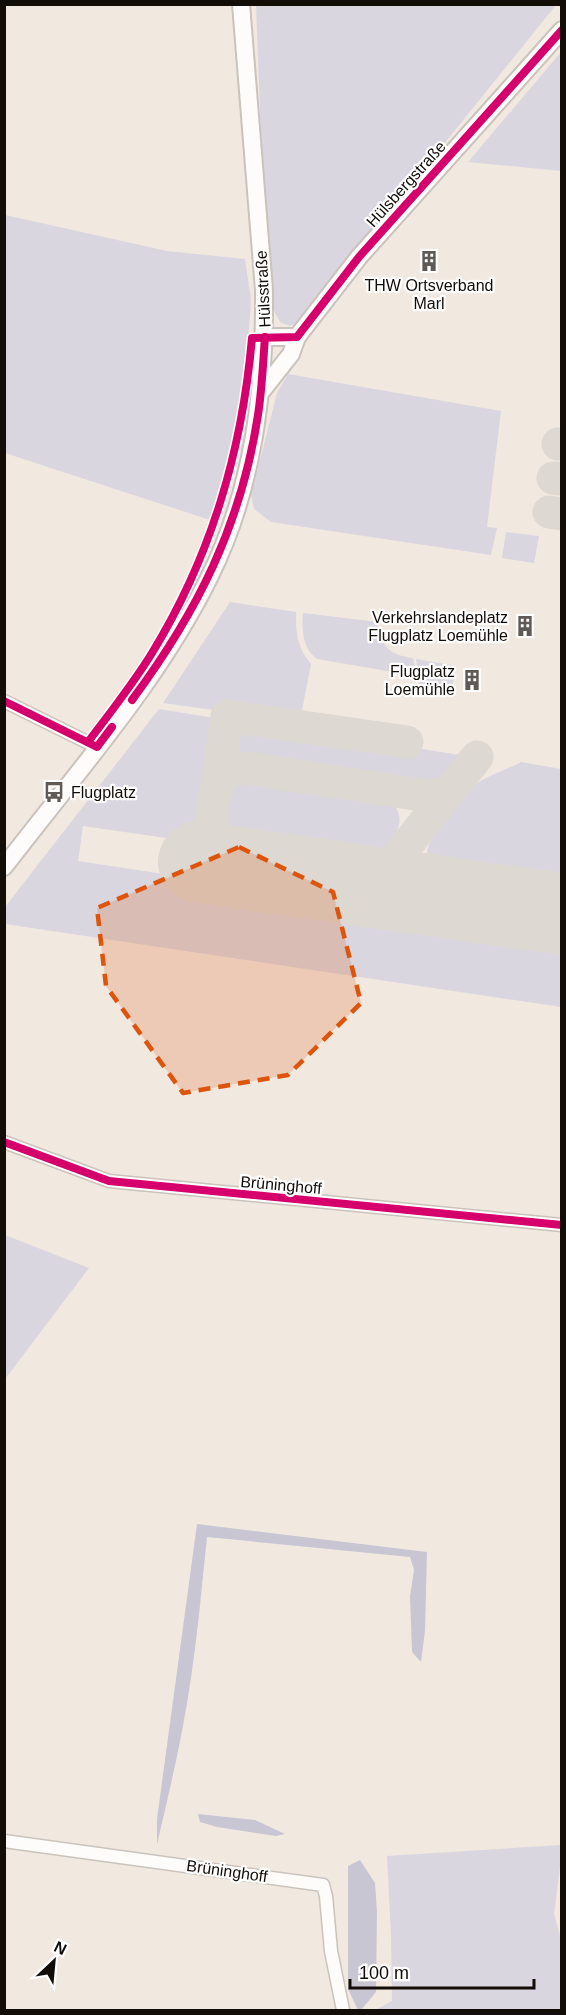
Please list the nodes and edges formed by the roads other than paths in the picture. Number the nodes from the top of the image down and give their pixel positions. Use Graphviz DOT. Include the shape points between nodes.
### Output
graph roads {
  1 [pos="241,4"];
  2 [pos="561,30"];
  3 [pos="265,337"];
  4 [pos="297,337"];
  5 [pos="261,392"];
  6 [pos="4,701"];
  7 [pos="97,747"];
  8 [pos="4,867"];
  9 [pos="4,1142"];
  10 [pos="561,1225"];
  11 [pos="4,1841"];
  12 [pos="343,2010"];
  1 -- 3 [label="street, Hülsstraße"];
  2 -- 4 [label="street, Hülsbergstraße" via="359,257"];
  3 -- 4 [label="street"];
  3 -- 5 [label="street, Hülsstraße"];
  4 -- 5 [label="street, Hülsbergstraße" via="291,354"];
  5 -- 7 [label="street, Hülsstraße" via="247,473 210,576 161,660"];
  6 -- 7 [label="street"];
  7 -- 8 [label="street, Hülsstraße"];
  9 -- 10 [label="street, Brüninghoff" via="124,1184"];
  11 -- 12 [label="street, Brüninghoff" via="323,1885"];
}
